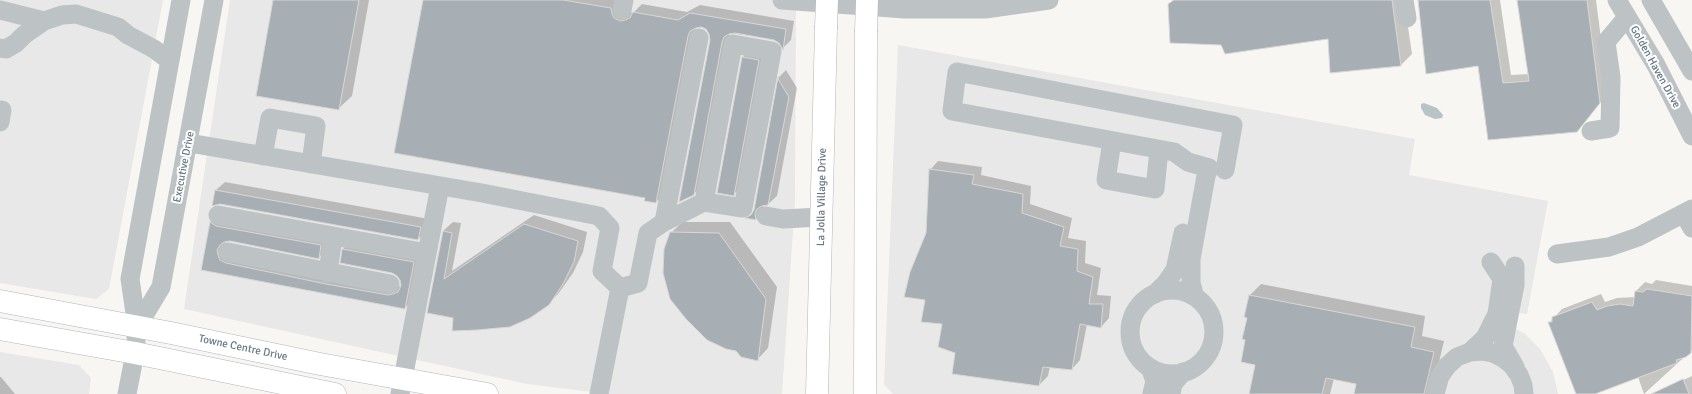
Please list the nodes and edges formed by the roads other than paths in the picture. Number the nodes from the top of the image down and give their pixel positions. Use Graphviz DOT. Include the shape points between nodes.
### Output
graph roads {
  1 [pos="181,0"];
  2 [pos="214,0"];
  3 [pos="782,0"];
  4 [pos="827,0"];
  5 [pos="867,0"];
  6 [pos="1049,0"];
  7 [pos="1617,0"];
  8 [pos="1651,0"];
  9 [pos="0,10"];
  10 [pos="1627,16"];
  11 [pos="44,21"];
  12 [pos="699,38"];
  13 [pos="0,48"];
  14 [pos="170,61"];
  15 [pos="1692,71"];
  16 [pos="0,110"];
  17 [pos="0,122"];
  18 [pos="1591,131"];
  19 [pos="1692,136"];
  20 [pos="1112,141"];
  21 [pos="188,143"];
  22 [pos="1159,150"];
  23 [pos="263,156"];
  24 [pos="1188,162"];
  25 [pos="311,164"];
  26 [pos="1217,169"];
  27 [pos="440,186"];
  28 [pos="704,202"];
  29 [pos="218,216"];
  30 [pos="766,216"];
  31 [pos="821,217"];
  32 [pos="1689,217"];
  33 [pos="664,222"];
  34 [pos="334,236"];
  35 [pos="228,252"];
  36 [pos="427,253"];
  37 [pos="1557,254"];
  38 [pos="1491,262"];
  39 [pos="1515,266"];
  40 [pos="328,273"];
  41 [pos="390,284"];
  42 [pos="620,288"];
  43 [pos="1154,294"];
  44 [pos="1195,297"];
  45 [pos="0,301"];
  46 [pos="137,327"];
  47 [pos="0,329"];
  48 [pos="1470,352"];
  49 [pos="135,353"];
  50 [pos="1151,370"];
  51 [pos="1183,372"];
  52 [pos="1519,375"];
  53 [pos="402,386"];
  54 [pos="275,388"];
  55 [pos="127,394"];
  56 [pos="335,394"];
  57 [pos="487,394"];
  58 [pos="599,394"];
  59 [pos="817,394"];
  60 [pos="865,394"];
  61 [pos="1152,394"];
  62 [pos="1171,394"];
  63 [pos="1436,394"];
  64 [pos="1524,394"];
  1 -- 14 [label="street, Executive Drive"];
  2 -- 21 [label="street, Executive Drive"];
  3 -- 6 [label="street" via="905,9 985,9"];
  4 -- 31 [label="main road, La Jolla Village Drive, bridge"];
  5 -- 60 [label="main road, bridge"];
  7 -- 10 [label="street, Golden Haven Drive"];
  8 -- 15 [label="street"];
  9 -- 11 [label="street"];
  10 -- 18 [label="street" via="1606,42 1611,77 1610,128"];
  10 -- 19 [label="street, Golden Haven Drive"];
  11 -- 13 [label="street" via="16,43 6,49"];
  11 -- 14 [label="street" via="62,15 76,14 88,17 118,27"];
  12 -- 33 [label="street"];
  14 -- 46 [label="street, Executive Drive" via="130,279"];
  16 -- 17 [label="street"];
  20 -- 22 [label="street"];
  20 -- 22 [label="street" via="1106,180 1155,189"];
  20 -- 26 [label="street" via="952,111 957,72 1233,125"];
  21 -- 23 [label="street"];
  21 -- 46 [label="street, Executive Drive" via="161,287"];
  22 -- 24 [label="street" via="1174,152"];
  23 -- 25 [label="street"];
  23 -- 25 [label="street" via="270,118 316,126"];
  24 -- 26 [label="street"];
  24 -- 43 [label="street" via="1193,179 1175,270"];
  25 -- 27 [label="street"];
  26 -- 44 [label="street" via="1206,176 1191,259 1191,283"];
  27 -- 36 [label="street"];
  27 -- 42 [label="street" via="599,216 610,228 602,271"];
  28 -- 28 [label="street" via="743,208 772,52 733,44"];
  28 -- 33 [label="street"];
  29 -- 34 [label="street"];
  30 -- 31 [label="street" via="783,219"];
  31 -- 59 [label="main road, La Jolla Village Drive"];
  32 -- 37 [label="street" via="1609,247"];
  33 -- 42 [label="street" via="648,233 638,283"];
  34 -- 36 [label="street"];
  34 -- 40 [label="street"];
  35 -- 40 [label="street"];
  36 -- 53 [label="street"];
  38 -- 48 [label="street" via="1502,279 1497,314 1484,338"];
  39 -- 52 [label="street" via="1515,285 1503,346"];
  40 -- 41 [label="street"];
  42 -- 58 [label="street"];
  43 -- 44 [label="street" via="1169,290"];
  43 -- 50 [label="street" via="1138,306 1130,328 1134,353"];
  44 -- 51 [label="street" via="1205,307 1212,322 1214,337 1201,363 1190,371"];
  45 -- 46 [label="main road, Towne Centre Drive"];
  46 -- 49 [label="street, Executive Drive"];
  46 -- 53 [label="main road, Towne Centre Drive" via="320,364"];
  47 -- 49 [label="main road"];
  48 -- 52 [label="street" via="1493,353 1512,365"];
  48 -- 63 [label="street" via="1457,357 1447,366 1440,376"];
  49 -- 54 [label="main road"];
  49 -- 55 [label="street, Executive Drive"];
  50 -- 51 [label="street" via="1165,374"];
  50 -- 61 [label="street" via="1155,381"];
  51 -- 62 [label="street" via="1173,384"];
  52 -- 64 [label="street"];
  53 -- 57 [label="main road, Towne Centre Drive"];
  54 -- 56 [label="main road"];
}
